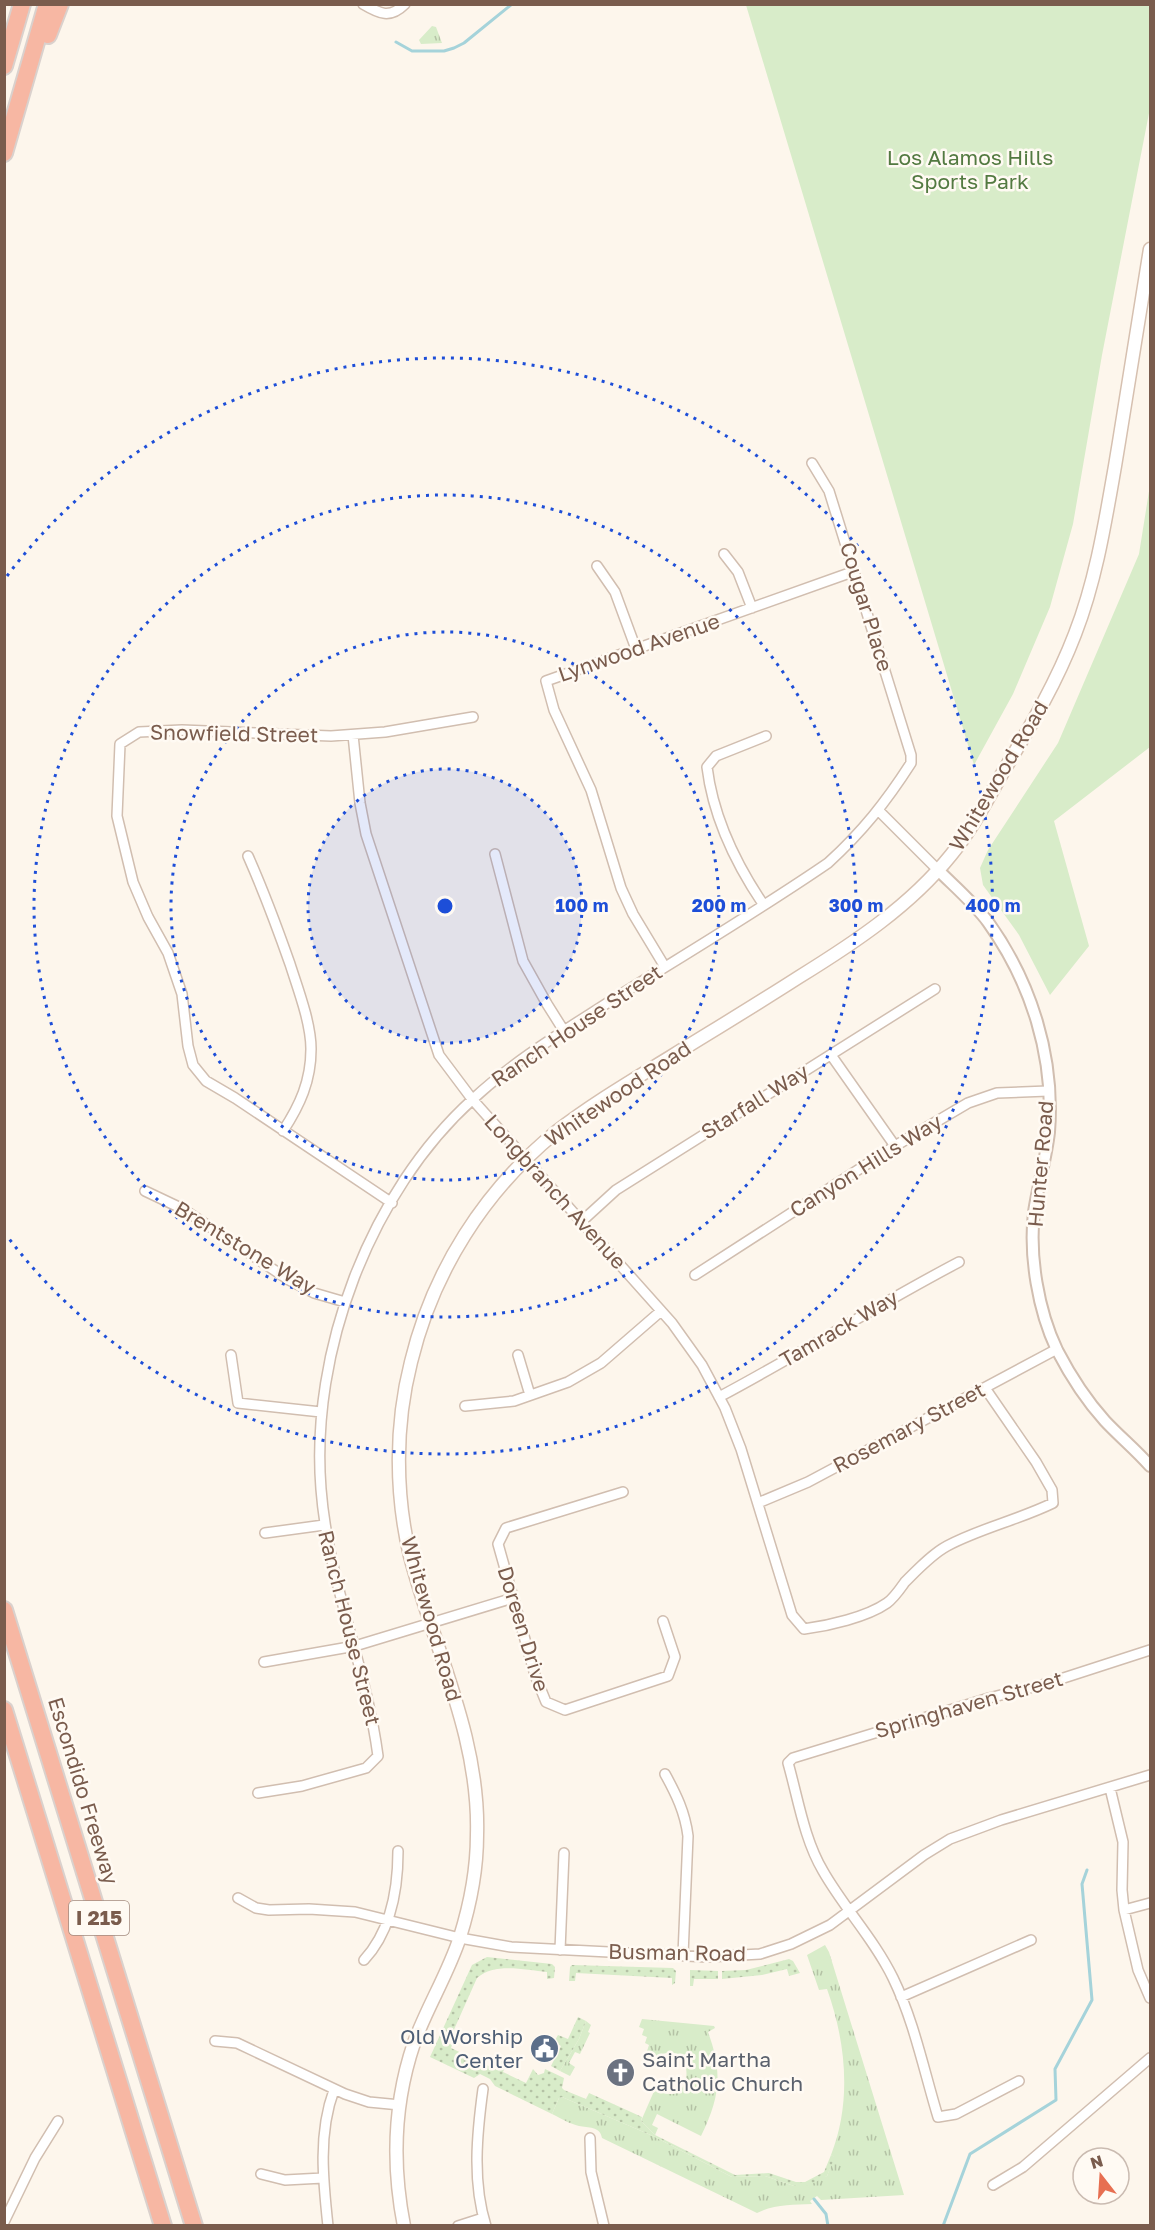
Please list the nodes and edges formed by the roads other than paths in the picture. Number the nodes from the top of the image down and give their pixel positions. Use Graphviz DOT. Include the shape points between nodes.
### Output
graph roads {
  1 [pos="22,4"];
  2 [pos="47,4"];
  3 [pos="60,4"];
  4 [pos="363,4"];
  5 [pos="405,4"];
  6 [pos="35,45"];
  7 [pos="4,66"];
  8 [pos="4,153"];
  9 [pos="1150,249"];
  10 [pos="812,463"];
  11 [pos="724,554"];
  12 [pos="597,566"];
  13 [pos="855,571"];
  14 [pos="752,608"];
  15 [pos="636,649"];
  16 [pos="473,717"];
  17 [pos="354,735"];
  18 [pos="766,736"];
  19 [pos="911,755"];
  20 [pos="879,811"];
  21 [pos="495,854"];
  22 [pos="248,856"];
  23 [pos="938,870"];
  24 [pos="763,904"];
  25 [pos="665,967"];
  26 [pos="935,989"];
  27 [pos="564,1031"];
  28 [pos="831,1054"];
  29 [pos="1048,1091"];
  30 [pos="472,1100"];
  31 [pos="283,1131"];
  32 [pos="895,1146"];
  33 [pos="525,1160"];
  34 [pos="145,1191"];
  35 [pos="392,1203"];
  36 [pos="581,1222"];
  37 [pos="959,1262"];
  38 [pos="695,1275"];
  39 [pos="345,1302"];
  40 [pos="661,1311"];
  41 [pos="1057,1349"];
  42 [pos="231,1355"];
  43 [pos="518,1355"];
  44 [pos="985,1388"];
  45 [pos="530,1395"];
  46 [pos="719,1397"];
  47 [pos="465,1407"];
  48 [pos="321,1412"];
  49 [pos="1150,1466"];
  50 [pos="623,1492"];
  51 [pos="758,1503"];
  52 [pos="324,1525"];
  53 [pos="265,1533"];
  54 [pos="513,1598"];
  55 [pos="4,1610"];
  56 [pos="663,1621"];
  57 [pos="431,1623"];
  58 [pos="355,1646"];
  59 [pos="1150,1650"];
  60 [pos="264,1662"];
  61 [pos="4,1710"];
  62 [pos="665,1774"];
  63 [pos="1150,1775"];
  64 [pos="1110,1788"];
  65 [pos="258,1793"];
  66 [pos="398,1851"];
  67 [pos="564,1853"];
  68 [pos="238,1898"];
  69 [pos="1150,1903"];
  70 [pos="1124,1910"];
  71 [pos="850,1912"];
  72 [pos="388,1920"];
  73 [pos="460,1938"];
  74 [pos="1031,1940"];
  75 [pos="560,1950"];
  76 [pos="682,1955"];
  77 [pos="363,1960"];
  78 [pos="901,1996"];
  79 [pos="1150,1998"];
  80 [pos="215,2041"];
  81 [pos="1150,2058"];
  82 [pos="1019,2081"];
  83 [pos="483,2089"];
  84 [pos="334,2090"];
  85 [pos="400,2105"];
  86 [pos="58,2121"];
  87 [pos="590,2138"];
  88 [pos="261,2174"];
  89 [pos="323,2178"];
  90 [pos="993,2185"];
  91 [pos="4,2222"];
  92 [pos="484,2222"];
  93 [pos="163,2226"];
  94 [pos="194,2226"];
  95 [pos="328,2226"];
  96 [pos="404,2226"];
  97 [pos="458,2226"];
  98 [pos="604,2226"];
  1 -- 7 [label="highway"];
  2 -- 6 [label="highway"];
  3 -- 6 [label="highway" via="48,35"];
  4 -- 5 [label="street" via="385,15 397,12"];
  6 -- 8 [label="highway"];
  9 -- 23 [label="main road, Whitewood Road" via="1106,524 1077,630 1034,722 964,837"];
  10 -- 13 [label="street, Cougar Place" via="830,491"];
  11 -- 14 [label="street" via="738,572"];
  12 -- 15 [label="street" via="615,592"];
  13 -- 14 [label="street, Lynwood Avenue"];
  13 -- 19 [label="street, Cougar Place"];
  14 -- 15 [label="street, Lynwood Avenue"];
  15 -- 25 [label="street, Lynwood Avenue" via="546,681 554,710 591,790 621,888"];
  16 -- 17 [label="street, Snowfield Street"];
  17 -- 30 [label="street, Longbranch Avenue" via="366,834 400,940 439,1054"];
  17 -- 31 [label="street, Snowfield Street" via="182,730 140,732 120,744 117,816 133,882 168,953 182,994 193,1065 206,1081"];
  18 -- 24 [label="street" via="716,756 707,767 709,785 729,843"];
  19 -- 20 [label="street, Ranch House Street" via="911,763"];
  20 -- 23 [label="street, Hunter Road"];
  20 -- 24 [label="street, Ranch House Street" via="828,863"];
  21 -- 27 [label="street" via="523,961"];
  22 -- 31 [label="street" via="303,1001 311,1048 299,1108"];
  23 -- 29 [label="street, Hunter Road" via="987,921 1017,969 1043,1043"];
  23 -- 33 [label="main road, Whitewood Road" via="854,943 602,1100"];
  24 -- 25 [label="street, Ranch House Street"];
  25 -- 27 [label="street, Ranch House Street"];
  26 -- 28 [label="street, Starfall Way"];
  27 -- 30 [label="street, Ranch House Street" via="521,1059"];
  28 -- 32 [label="street"];
  28 -- 36 [label="street, Starfall Way" via="616,1190"];
  29 -- 32 [label="street, Canyon Hills Way" via="997,1093 968,1103"];
  29 -- 41 [label="street, Hunter Road" via="1049,1131 1034,1214 1034,1254 1038,1287"];
  30 -- 33 [label="street, Longbranch Avenue"];
  30 -- 35 [label="street, Ranch House Street" via="431,1145"];
  31 -- 35 [label="street"];
  32 -- 38 [label="street, Canyon Hills Way"];
  33 -- 36 [label="street, Longbranch Avenue"];
  33 -- 57 [label="main road, Whitewood Road" via="492,1197 453,1252 422,1324 405,1387 399,1439 401,1498 411,1560"];
  34 -- 39 [label="street, Brentstone Way" via="183,1209 289,1280"];
  35 -- 39 [label="street, Ranch House Street"];
  36 -- 40 [label="street, Longbranch Avenue"];
  37 -- 46 [label="street, Tamrack Way"];
  39 -- 48 [label="street, Ranch House Street"];
  40 -- 45 [label="street" via="600,1363 567,1382"];
  40 -- 46 [label="street, Longbranch Avenue" via="702,1365"];
  41 -- 44 [label="street, Rosemary Street"];
  41 -- 49 [label="street, Hunter Road" via="1083,1394"];
  42 -- 48 [label="street" via="238,1403"];
  43 -- 45 [label="street"];
  44 -- 51 [label="street, Rosemary Street" via="808,1482"];
  44 -- 51 [label="street, Longbranch Avenue" via="1047,1480 1053,1503 945,1547 887,1602 823,1627 804,1629 792,1615"];
  45 -- 47 [label="street"];
  46 -- 51 [label="street, Longbranch Avenue"];
  48 -- 52 [label="street, Ranch House Street"];
  50 -- 54 [label="street, Doreen Drive" via="506,1528 498,1544"];
  52 -- 53 [label="street"];
  52 -- 58 [label="street, Ranch House Street"];
  54 -- 56 [label="street, Doreen Drive" via="546,1702 565,1710 668,1676 675,1657"];
  54 -- 57 [label="street"];
  55 -- 94 [label="highway, Escondido Freeway / I 215"];
  57 -- 58 [label="street"];
  57 -- 73 [label="main road, Whitewood Road" via="466,1736 476,1785 477,1855"];
  58 -- 60 [label="street"];
  58 -- 65 [label="street, Ranch House Street" via="378,1756 366,1768 302,1786"];
  59 -- 71 [label="street, Springhaven Street" via="793,1758 788,1763 811,1845"];
  61 -- 93 [label="highway, I 215"];
  62 -- 76 [label="street" via="679,1799 688,1836"];
  63 -- 64 [label="street, Busman Road"];
  64 -- 70 [label="street" via="1123,1842"];
  64 -- 71 [label="street, Busman Road" via="950,1839"];
  66 -- 72 [label="street" via="398,1875"];
  67 -- 75 [label="street"];
  68 -- 72 [label="street, Busman Road" via="268,1910 336,1910"];
  69 -- 70 [label="street"];
  70 -- 79 [label="street" via="1138,1970"];
  71 -- 76 [label="street, Busman Road" via="810,1936 760,1954"];
  71 -- 78 [label="street" via="884,1961"];
  72 -- 73 [label="street, Busman Road"];
  72 -- 77 [label="street" via="374,1949"];
  73 -- 75 [label="street, Busman Road"];
  73 -- 85 [label="main road, Whitewood Road" via="415,2041"];
  74 -- 78 [label="street"];
  75 -- 76 [label="street, Busman Road"];
  78 -- 82 [label="street" via="938,2117 956,2114"];
  80 -- 84 [label="street" via="237,2043"];
  81 -- 90 [label="street" via="1023,2167"];
  83 -- 92 [label="street" via="477,2167"];
  84 -- 85 [label="street" via="369,2102"];
  84 -- 89 [label="street" via="323,2138"];
  85 -- 96 [label="main road, Whitewood Road" via="396,2165"];
  86 -- 91 [label="street"];
  87 -- 98 [label="street" via="591,2172"];
  88 -- 89 [label="street" via="285,2180"];
  89 -- 95 [label="street"];
  92 -- 97 [label="street"];
}
